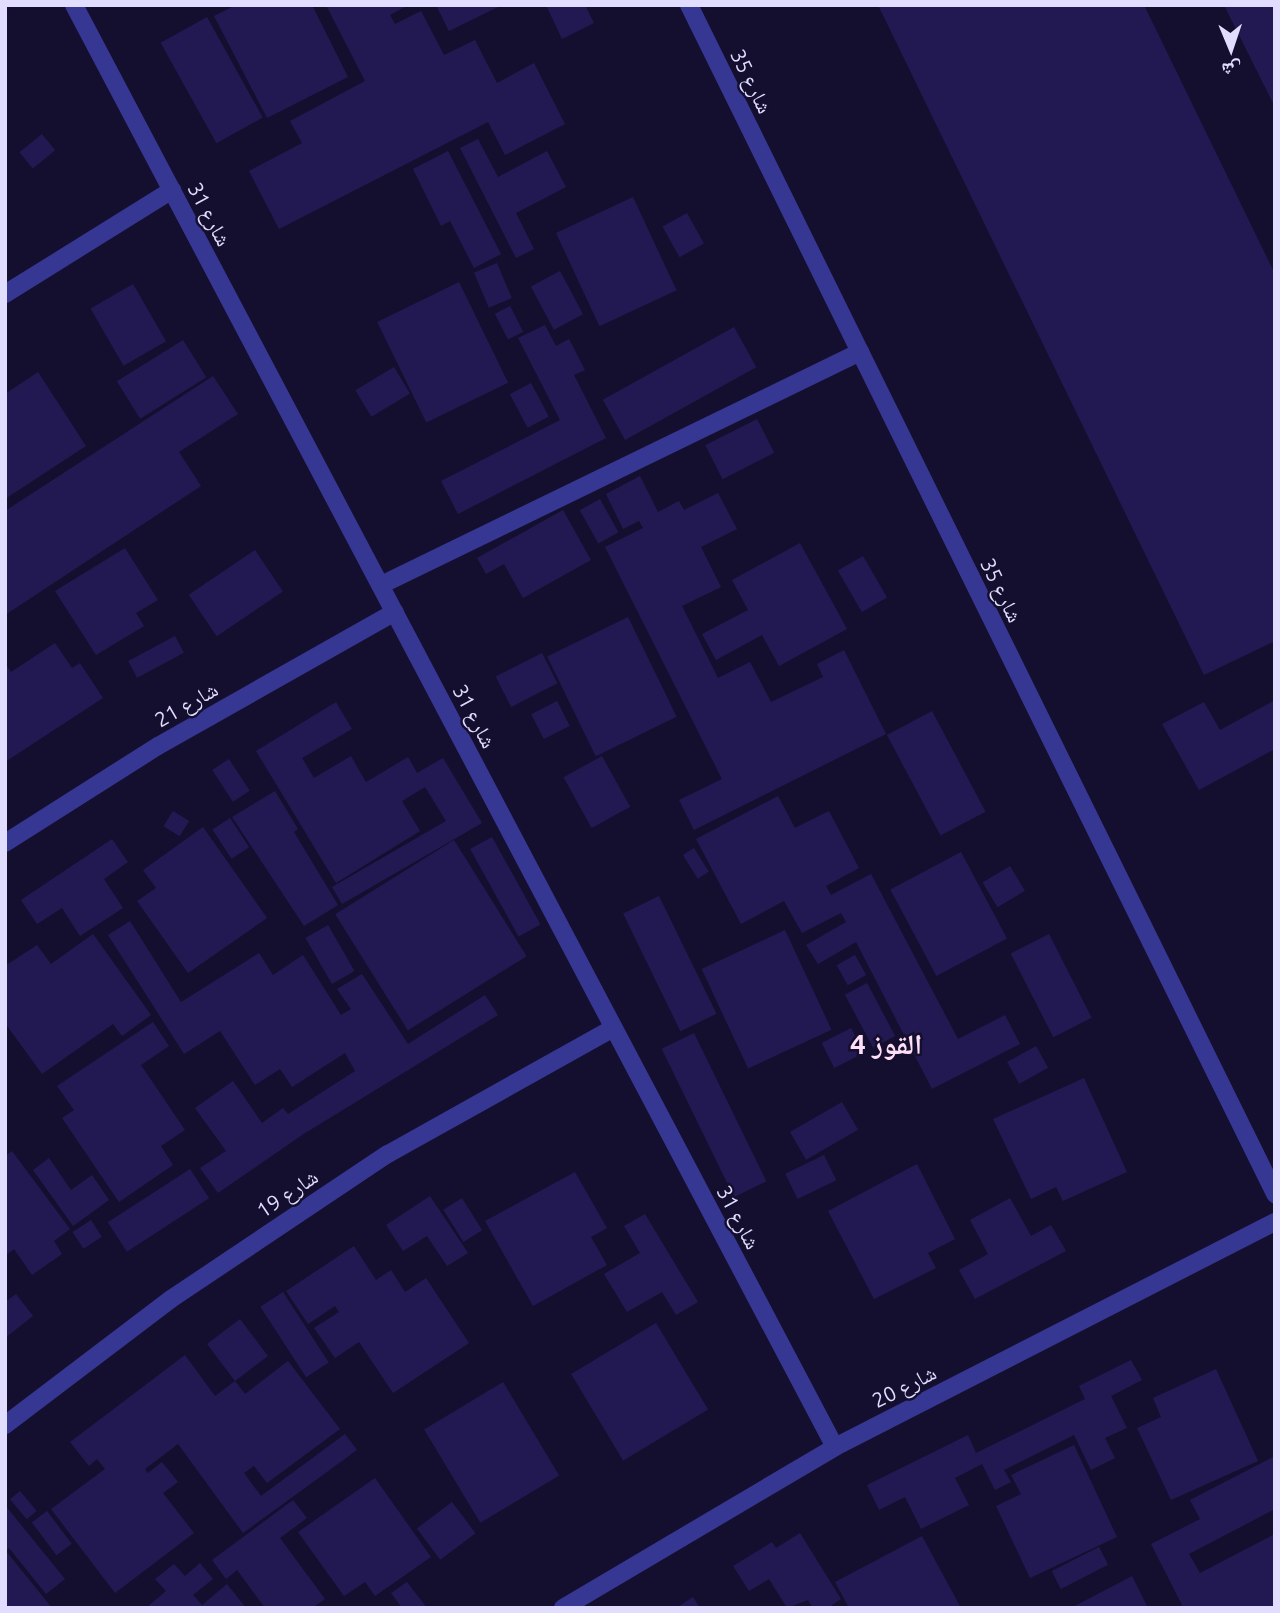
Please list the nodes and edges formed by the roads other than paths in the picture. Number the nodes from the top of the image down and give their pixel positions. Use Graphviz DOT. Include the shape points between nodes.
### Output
graph roads {
  1 [pos="75,5"];
  2 [pos="689,5"];
  3 [pos="172,190"];
  4 [pos="5,294"];
  5 [pos="860,352"];
  6 [pos="381,585"];
  7 [pos="395,612"];
  8 [pos="5,843"];
  9 [pos="613,1028"];
  10 [pos="1275,1194"];
  11 [pos="1275,1222"];
  12 [pos="5,1425"];
  13 [pos="835,1447"];
  14 [pos="563,1608"];
  1 -- 3 [label="street, شارع 31"];
  2 -- 5 [label="street, شارع 35"];
  3 -- 4 [label="street"];
  3 -- 6 [label="street, شارع 31"];
  5 -- 6 [label="street"];
  5 -- 10 [label="street, شارع 35"];
  6 -- 7 [label="street, شارع 31"];
  7 -- 8 [label="street, شارع 21" via="158,746"];
  7 -- 9 [label="street, شارع 31"];
  9 -- 12 [label="street, شارع 19" via="388,1154 171,1299"];
  9 -- 13 [label="street, شارع 31"];
  11 -- 13 [label="street, شارع 20"];
  13 -- 14 [label="street, شارع 20"];
}
